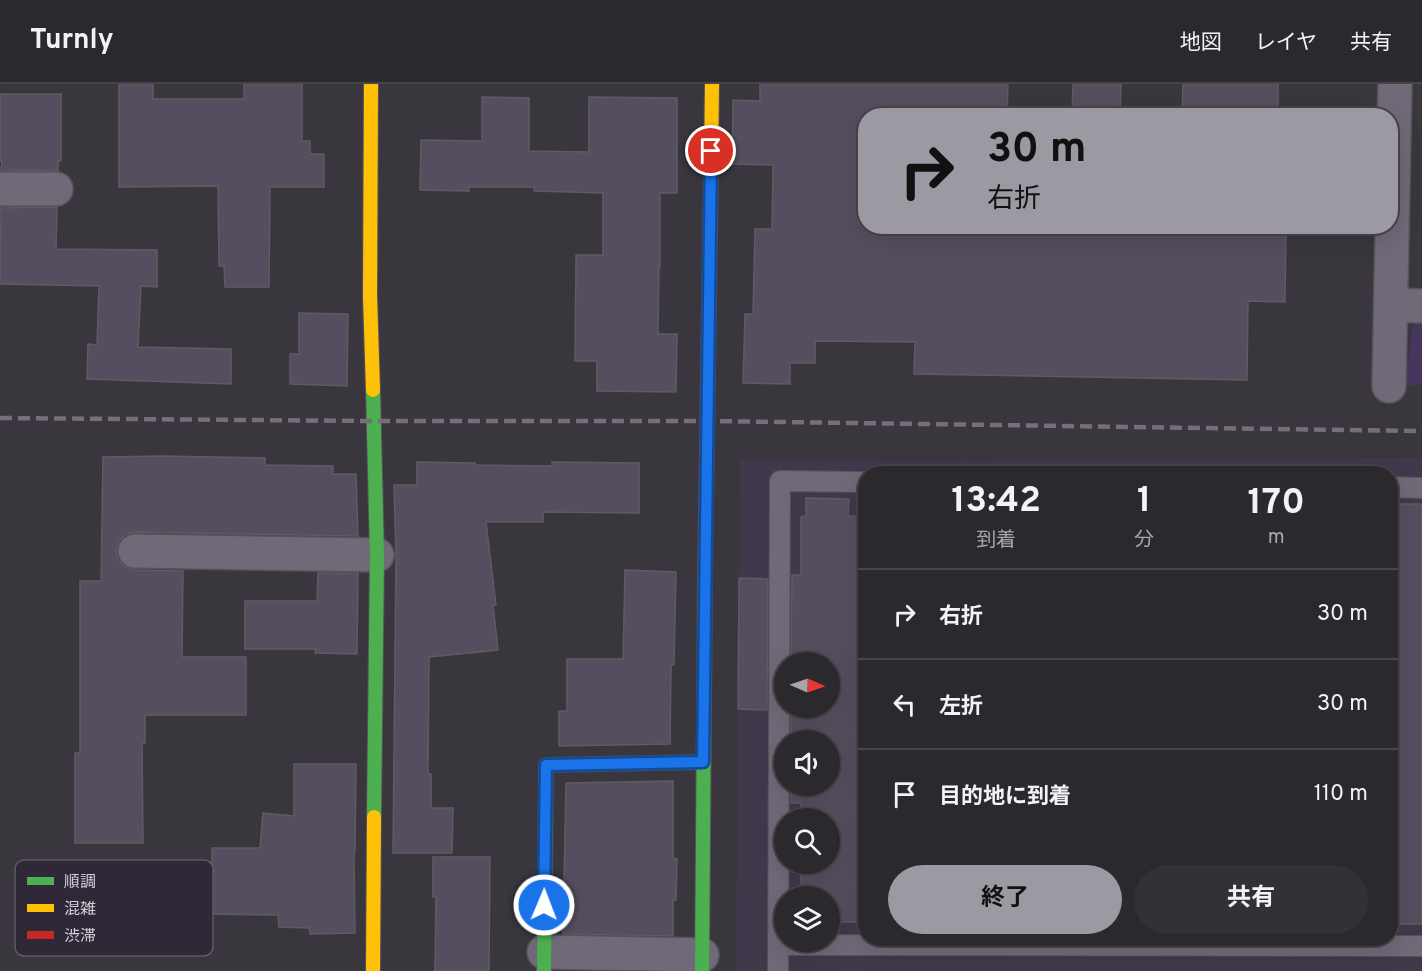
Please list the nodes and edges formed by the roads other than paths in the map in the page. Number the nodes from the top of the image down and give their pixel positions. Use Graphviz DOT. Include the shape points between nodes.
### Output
graph roads {
  1 [pos="371,84"];
  2 [pos="712,84"];
  3 [pos="1395,84"];
  4 [pos="1396,108"];
  5 [pos="1398,144"];
  6 [pos="0,189"];
  7 [pos="56,189"];
  8 [pos="1406,305"];
  9 [pos="1389,386"];
  10 [pos="858,482"];
  11 [pos="1398,487"];
  12 [pos="1422,488"];
  13 [pos="135,551"];
  14 [pos="377,555"];
  15 [pos="703,762"];
  16 [pos="778,886"];
  17 [pos="840,945"];
  18 [pos="858,945"];
  19 [pos="1398,946"];
  20 [pos="1422,946"];
  21 [pos="778,952"];
  22 [pos="544,961"];
  23 [pos="702,963"];
  24 [pos="373,971"];
  25 [pos="778,971"];
  1 -- 14 [label="street" via="370,296"];
  2 -- 15 [label="street"];
  3 -- 4 [label="street"];
  5 -- 8 [label="street"];
  6 -- 7 [label="street"];
  8 -- 9 [label="street"];
  10 -- 16 [label="lane" via="780,481"];
  11 -- 12 [label="lane"];
  13 -- 14 [label="street"];
  14 -- 24 [label="street"];
  15 -- 22 [label="street" via="546,765"];
  15 -- 23 [label="street"];
  17 -- 18 [label="lane"];
  19 -- 20 [label="lane"];
  21 -- 25 [label="lane"];
  22 -- 23 [label="street"];
}
